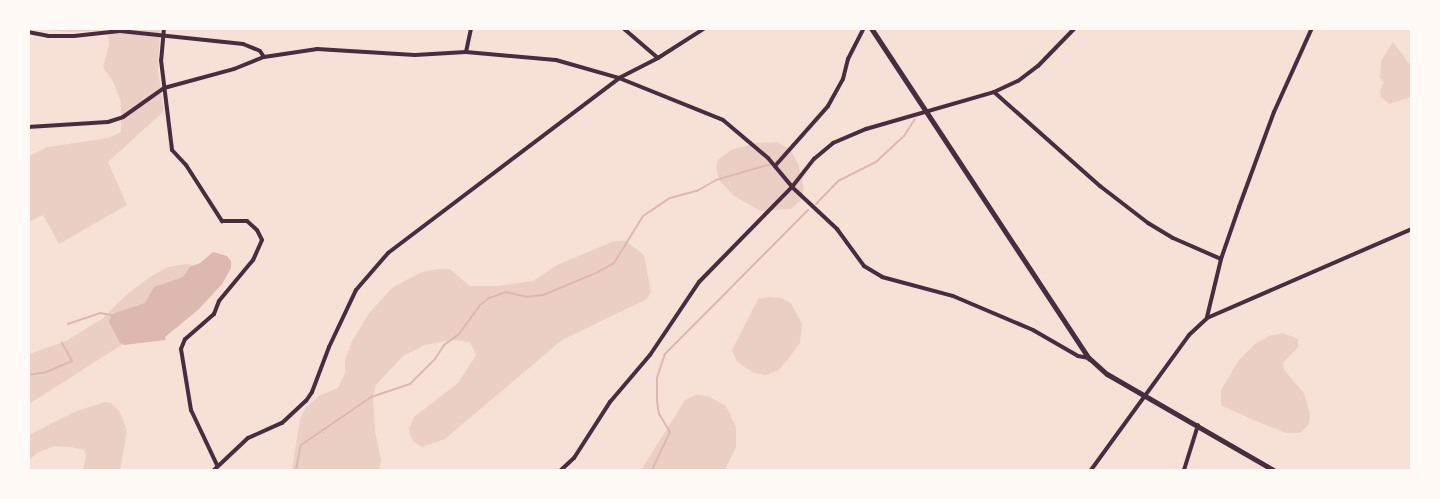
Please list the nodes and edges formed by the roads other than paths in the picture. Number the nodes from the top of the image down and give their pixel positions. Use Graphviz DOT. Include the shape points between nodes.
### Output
graph roads {
  1 [pos="164,28"];
  2 [pos="471,28"];
  3 [pos="623,28"];
  4 [pos="705,28"];
  5 [pos="864,28"];
  6 [pos="871,28"];
  7 [pos="1075,28"];
  8 [pos="1312,28"];
  9 [pos="28,32"];
  10 [pos="163,36"];
  11 [pos="466,52"];
  12 [pos="264,57"];
  13 [pos="658,58"];
  14 [pos="618,78"];
  15 [pos="164,88"];
  16 [pos="994,92"];
  17 [pos="925,112"];
  18 [pos="28,127"];
  19 [pos="775,166"];
  20 [pos="792,187"];
  21 [pos="1412,229"];
  22 [pos="1221,259"];
  23 [pos="1207,318"];
  24 [pos="1089,358"];
  25 [pos="1145,396"];
  26 [pos="1198,425"];
  27 [pos="217,465"];
  28 [pos="214,471"];
  29 [pos="561,471"];
  30 [pos="1091,471"];
  31 [pos="1184,471"];
  32 [pos="1273,471"];
  1 -- 10 [label="street"];
  2 -- 11 [label="street"];
  3 -- 13 [label="street"];
  4 -- 13 [label="street"];
  5 -- 19 [label="street" via="828,106"];
  6 -- 17 [label="street"];
  7 -- 16 [label="street" via="1038,66"];
  8 -- 22 [label="street" via="1274,112"];
  9 -- 10 [label="street" via="65,36 120,31"];
  10 -- 12 [label="street" via="243,44"];
  10 -- 15 [label="street"];
  11 -- 12 [label="street" via="415,55 317,49"];
  11 -- 14 [label="street" via="556,60"];
  12 -- 15 [label="street"];
  13 -- 14 [label="street"];
  14 -- 19 [label="street" via="723,120"];
  14 -- 27 [label="street" via="377,262 356,290 306,401 282,423 248,438"];
  15 -- 18 [label="street" via="123,117 108,122"];
  15 -- 27 [label="street" via="170,141 177,157 222,221 247,221 262,240 253,260 219,301 214,314 185,339 181,349 196,424"];
  16 -- 17 [label="street"];
  16 -- 22 [label="street" via="1148,223"];
  17 -- 20 [label="street" via="833,142"];
  17 -- 24 [label="street"];
  19 -- 20 [label="street"];
  20 -- 24 [label="street" via="837,229 864,266 882,277 952,296 1033,330 1078,357"];
  20 -- 29 [label="street" via="699,282 650,355 610,402 574,458"];
  21 -- 23 [label="street"];
  22 -- 23 [label="street"];
  23 -- 25 [label="street" via="1189,335"];
  24 -- 25 [label="street" via="1107,374"];
  25 -- 26 [label="street"];
  25 -- 30 [label="street"];
  26 -- 31 [label="street"];
  26 -- 32 [label="street"];
  27 -- 28 [label="street"];
}
